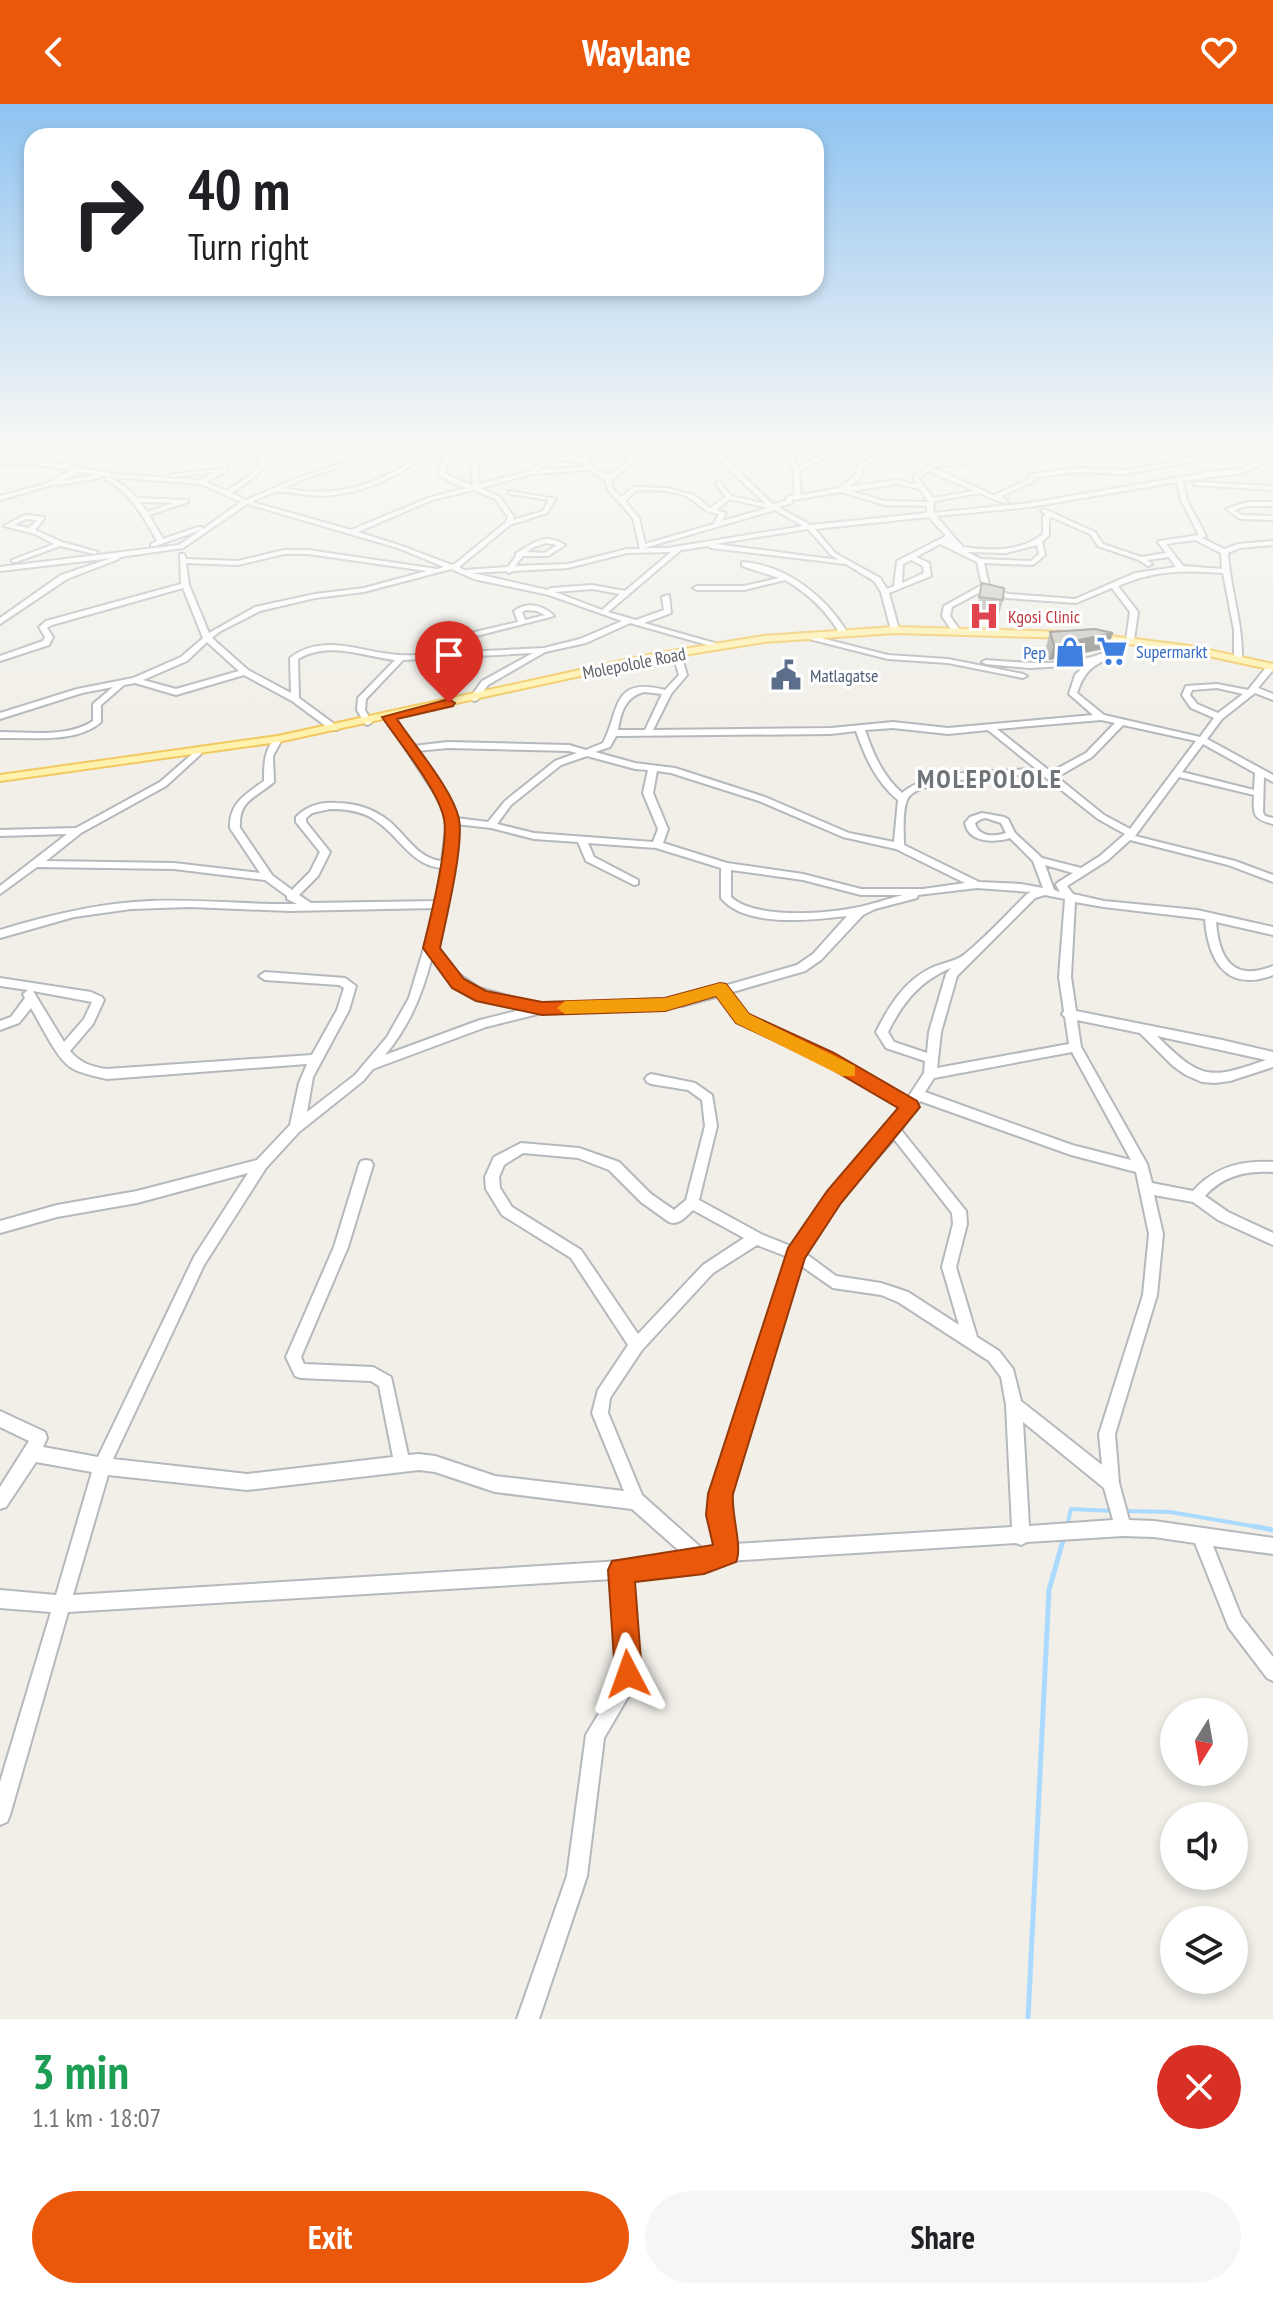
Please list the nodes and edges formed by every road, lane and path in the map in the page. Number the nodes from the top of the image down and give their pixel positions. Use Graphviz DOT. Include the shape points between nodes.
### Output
graph roads {
  1 [pos="48,538"];
  2 [pos="159,538"];
  3 [pos="171,538"];
  4 [pos="192,538"];
  5 [pos="370,538"];
  6 [pos="492,538"];
  7 [pos="640,538"];
  8 [pos="671,538"];
  9 [pos="741,538"];
  10 [pos="820,538"];
  11 [pos="946,538"];
  12 [pos="951,538"];
  13 [pos="1043,538"];
  14 [pos="1096,538"];
  15 [pos="1190,538"];
  16 [pos="1196,538"];
  17 [pos="161,542"];
  18 [pos="941,542"];
  19 [pos="1039,542"];
  20 [pos="1273,543"];
  21 [pos="60,544"];
  22 [pos="700,545"];
  23 [pos="1239,546"];
  24 [pos="181,547"];
  25 [pos="642,547"];
  26 [pos="678,549"];
  27 [pos="961,549"];
  28 [pos="627,551"];
  29 [pos="1273,551"];
  30 [pos="135,552"];
  31 [pos="1224,552"];
  32 [pos="106,554"];
  33 [pos="518,554"];
  34 [pos="1171,554"];
  35 [pos="912,558"];
  36 [pos="1141,559"];
  37 [pos="183,561"];
  38 [pos="980,561"];
  39 [pos="745,564"];
  40 [pos="853,565"];
  41 [pos="0,568"];
  42 [pos="450,568"];
  43 [pos="1181,568"];
  44 [pos="437,570"];
  45 [pos="467,571"];
  46 [pos="509,571"];
  47 [pos="1161,571"];
  48 [pos="1224,571"];
  49 [pos="786,578"];
  50 [pos="185,585"];
  51 [pos="986,586"];
  52 [pos="1114,586"];
  53 [pos="898,587"];
  54 [pos="697,588"];
  55 [pos="544,591"];
  56 [pos="885,592"];
  57 [pos="625,593"];
  58 [pos="971,596"];
  59 [pos="1006,596"];
  60 [pos="666,597"];
  61 [pos="603,613"];
  62 [pos="0,622"];
  63 [pos="522,622"];
  64 [pos="632,622"];
  65 [pos="955,629"];
  66 [pos="895,630"];
  67 [pos="843,632"];
  68 [pos="804,635"];
  69 [pos="207,638"];
  70 [pos="1112,639"];
  71 [pos="1130,640"];
  72 [pos="715,646"];
  73 [pos="544,650"];
  74 [pos="459,653"];
  75 [pos="677,655"];
  76 [pos="401,658"];
  77 [pos="0,659"];
  78 [pos="1238,659"];
  79 [pos="1094,661"];
  80 [pos="967,665"];
  81 [pos="1272,667"];
  82 [pos="245,672"];
  83 [pos="1023,676"];
  84 [pos="135,680"];
  85 [pos="122,684"];
  86 [pos="1251,691"];
  87 [pos="667,693"];
  88 [pos="1273,697"];
  89 [pos="474,698"];
  90 [pos="295,699"];
  91 [pos="0,716"];
  92 [pos="389,717"];
  93 [pos="1101,717"];
  94 [pos="1219,717"];
  95 [pos="1122,721"];
  96 [pos="368,722"];
  97 [pos="988,726"];
  98 [pos="334,728"];
  99 [pos="860,729"];
  100 [pos="613,733"];
  101 [pos="647,734"];
  102 [pos="0,735"];
  103 [pos="278,739"];
  104 [pos="1203,740"];
  105 [pos="412,749"];
  106 [pos="198,752"];
  107 [pos="588,753"];
  108 [pos="653,769"];
  109 [pos="1046,773"];
  110 [pos="1179,774"];
  111 [pos="1259,774"];
  112 [pos="0,778"];
  113 [pos="1273,779"];
  114 [pos="1256,793"];
  115 [pos="903,799"];
  116 [pos="452,821"];
  117 [pos="1273,821"];
  118 [pos="491,825"];
  119 [pos="78,831"];
  120 [pos="0,833"];
  121 [pos="19,834"];
  122 [pos="1011,834"];
  123 [pos="1130,836"];
  124 [pos="582,840"];
  125 [pos="0,843"];
  126 [pos="657,845"];
  127 [pos="899,846"];
  128 [pos="1038,860"];
  129 [pos="34,864"];
  130 [pos="446,865"];
  131 [pos="726,866"];
  132 [pos="1250,870"];
  133 [pos="1079,871"];
  134 [pos="1273,872"];
  135 [pos="268,877"];
  136 [pos="1273,879"];
  137 [pos="634,882"];
  138 [pos="977,885"];
  139 [pos="0,891"];
  140 [pos="1049,891"];
  141 [pos="923,892"];
  142 [pos="291,897"];
  143 [pos="1070,898"];
  144 [pos="442,904"];
  145 [pos="309,907"];
  146 [pos="862,910"];
  147 [pos="1210,917"];
  148 [pos="1273,931"];
  149 [pos="0,934"];
  150 [pos="431,948"];
  151 [pos="963,961"];
  152 [pos="1273,970"];
  153 [pos="265,976"];
  154 [pos="0,982"];
  155 [pos="23,984"];
  156 [pos="720,989"];
  157 [pos="31,999"];
  158 [pos="542,1009"];
  159 [pos="1068,1014"];
  160 [pos="0,1026"];
  161 [pos="1145,1031"];
  162 [pos="1075,1047"];
  163 [pos="63,1051"];
  164 [pos="318,1059"];
  165 [pos="932,1059"];
  166 [pos="1273,1060"];
  167 [pos="369,1067"];
  168 [pos="930,1074"];
  169 [pos="651,1079"];
  170 [pos="914,1101"];
  171 [pos="295,1128"];
  172 [pos="894,1130"];
  173 [pos="261,1164"];
  174 [pos="366,1165"];
  175 [pos="1273,1167"];
  176 [pos="1142,1168"];
  177 [pos="1148,1188"];
  178 [pos="1196,1197"];
  179 [pos="692,1203"];
  180 [pos="0,1227"];
  181 [pos="756,1238"];
  182 [pos="1273,1239"];
  183 [pos="796,1254"];
  184 [pos="971,1341"];
  185 [pos="637,1345"];
  186 [pos="1014,1405"];
  187 [pos="0,1419"];
  188 [pos="32,1453"];
  189 [pos="402,1464"];
  190 [pos="102,1466"];
  191 [pos="1111,1483"];
  192 [pos="0,1501"];
  193 [pos="636,1501"];
  194 [pos="1123,1528"];
  195 [pos="1200,1535"];
  196 [pos="1021,1537"];
  197 [pos="1273,1546"];
  198 [pos="727,1553"];
  199 [pos="704,1561"];
  200 [pos="621,1570"];
  201 [pos="0,1599"];
  202 [pos="60,1604"];
  203 [pos="1273,1672"];
  204 [pos="0,1815"];
  205 [pos="528,2019"];
  1 -- 21 [label="street"];
  2 -- 17 [label="street"];
  3 -- 17 [label="street"];
  4 -- 24 [label="street"];
  5 -- 42 [label="street"];
  6 -- 42 [label="street"];
  7 -- 25 [label="street"];
  8 -- 25 [label="street"];
  9 -- 22 [label="street"];
  10 -- 40 [label="street"];
  11 -- 18 [label="street"];
  12 -- 27 [label="street"];
  13 -- 19 [label="street"];
  14 -- 36 [label="street" via="1100,545"];
  15 -- 34 [label="street" via="1162,540"];
  16 -- 31 [label="street"];
  17 -- 30 [label="street"];
  18 -- 27 [label="street"];
  18 -- 35 [label="street"];
  19 -- 27 [label="street" via="991,551"];
  19 -- 38 [label="street" via="1043,554 1033,563"];
  20 -- 23 [label="street"];
  21 -- 32 [label="street"];
  21 -- 41 [label="street"];
  22 -- 26 [label="street"];
  22 -- 40 [label="street"];
  23 -- 29 [label="street"];
  23 -- 31 [label="street"];
  24 -- 30 [label="street"];
  24 -- 37 [label="street"];
  25 -- 28 [label="street"];
  26 -- 28 [label="street"];
  26 -- 57 [label="street"];
  27 -- 38 [label="street"];
  28 -- 46 [label="street" via="582,563"];
  30 -- 32 [label="street"];
  30 -- 62 [label="street" via="64,577"];
  31 -- 48 [label="street"];
  32 -- 41 [label="street"];
  33 -- 33 [label="street" via="548,539 562,545 546,555"];
  33 -- 46 [label="street"];
  34 -- 36 [label="street"];
  34 -- 43 [label="street"];
  35 -- 53 [label="street" via="899,564"];
  35 -- 53 [label="street" via="926,565 928,574"];
  36 -- 47 [label="street"];
  37 -- 44 [label="street" via="238,563 308,552"];
  37 -- 50 [label="street"];
  38 -- 51 [label="street"];
  39 -- 49 [label="street"];
  40 -- 56 [label="street" via="877,580"];
  42 -- 44 [label="street"];
  42 -- 45 [label="street"];
  43 -- 47 [label="street"];
  43 -- 48 [label="street"];
  44 -- 69 [label="street" via="364,590 282,602 226,624"];
  45 -- 46 [label="street"];
  45 -- 55 [label="street"];
  47 -- 52 [label="street"];
  48 -- 78 [label="street" via="1239,620"];
  49 -- 54 [label="street" via="744,588"];
  49 -- 67 [label="street" via="828,606"];
  50 -- 69 [label="street"];
  50 -- 77 [label="street" via="49,623 43,627 49,637 46,643"];
  51 -- 58 [label="street"];
  51 -- 59 [label="street"];
  52 -- 59 [label="street" via="1076,601"];
  52 -- 71 [label="street" via="1134,612"];
  53 -- 56 [label="street"];
  55 -- 57 [label="street" via="592,587"];
  55 -- 61 [label="street"];
  56 -- 66 [label="street"];
  57 -- 61 [label="street"];
  58 -- 59 [label="street"];
  58 -- 65 [label="street" via="948,606 946,616"];
  60 -- 64 [label="street" via="668,611"];
  61 -- 64 [label="street"];
  63 -- 74 [label="street" via="461,638"];
  64 -- 72 [label="street"];
  64 -- 73 [label="street"];
  65 -- 66 [label="main road, Molepolole Road"];
  65 -- 70 [label="main road, Molepolole Road"];
  66 -- 67 [label="main road, Molepolole Road"];
  67 -- 68 [label="main road, Molepolole Road"];
  68 -- 72 [label="main road, Molepolole Road"];
  68 -- 80 [label="street" via="888,657"];
  69 -- 82 [label="street"];
  69 -- 84 [label="street" via="184,659"];
  70 -- 71 [label="main road, Molepolole Road"];
  70 -- 79 [label="street" via="1115,651"];
  71 -- 78 [label="main road, Molepolole Road"];
  72 -- 75 [label="main road, Molepolole Road"];
  73 -- 74 [label="street"];
  73 -- 89 [label="street" via="485,683"];
  74 -- 76 [label="street"];
  75 -- 87 [label="street" via="683,675"];
  75 -- 89 [label="main road, Molepolole Road"];
  76 -- 90 [label="street" via="326,645 306,649 294,658"];
  76 -- 96 [label="street" via="362,698"];
  78 -- 81 [label="main road, Molepolole Road"];
  79 -- 80 [label="street"];
  79 -- 93 [label="street" via="1077,677 1073,694"];
  80 -- 83 [label="street"];
  81 -- 86 [label="street"];
  82 -- 84 [label="street" via="176,692"];
  82 -- 90 [label="street"];
  84 -- 85 [label="street"];
  85 -- 91 [label="street"];
  85 -- 102 [label="street" via="97,704 97,722 91,728"];
  86 -- 88 [label="street"];
  86 -- 94 [label="street"];
  86 -- 94 [label="street" via="1189,688 1189,701"];
  87 -- 100 [label="street" via="648,687 635,690 616,711"];
  87 -- 101 [label="street"];
  89 -- 92 [label="main road, Molepolole Road"];
  90 -- 98 [label="street"];
  92 -- 96 [label="main road, Molepolole Road"];
  92 -- 105 [label="street"];
  93 -- 95 [label="street"];
  93 -- 97 [label="street"];
  94 -- 104 [label="street"];
  95 -- 104 [label="street"];
  95 -- 109 [label="street" via="1089,755"];
  96 -- 98 [label="main road, Molepolole Road"];
  97 -- 99 [label="street" via="948,731 893,725"];
  97 -- 109 [label="street"];
  98 -- 103 [label="main road, Molepolole Road"];
  99 -- 101 [label="street"];
  99 -- 115 [label="street" via="875,765"];
  100 -- 101 [label="street"];
  100 -- 107 [label="street" via="607,745"];
  103 -- 106 [label="main road, Molepolole Road"];
  103 -- 135 [label="street" via="269,756 269,782 243,799 234,820"];
  104 -- 110 [label="street"];
  104 -- 111 [label="street"];
  105 -- 107 [label="street" via="516,745"];
  105 -- 116 [label="street"];
  106 -- 112 [label="main road, Molepolole Road"];
  106 -- 119 [label="street" via="163,784"];
  107 -- 108 [label="street"];
  107 -- 118 [label="street" via="558,763 508,803"];
  108 -- 126 [label="street" via="648,793 663,829"];
  108 -- 127 [label="street" via="680,772 762,799 846,835"];
  109 -- 115 [label="street" via="941,779 910,790"];
  109 -- 123 [label="street"];
  110 -- 114 [label="street"];
  110 -- 123 [label="street"];
  111 -- 113 [label="street"];
  111 -- 114 [label="street"];
  114 -- 117 [label="street" via="1259,815"];
  115 -- 127 [label="street"];
  116 -- 118 [label="street"];
  116 -- 130 [label="street"];
  118 -- 124 [label="street"];
  119 -- 121 [label="street"];
  119 -- 129 [label="street"];
  120 -- 121 [label="street"];
  121 -- 125 [label="street"];
  122 -- 128 [label="street"];
  123 -- 132 [label="street"];
  123 -- 133 [label="street"];
  124 -- 126 [label="street"];
  124 -- 137 [label="street" via="590,859"];
  126 -- 131 [label="street"];
  127 -- 138 [label="street"];
  128 -- 133 [label="street"];
  128 -- 140 [label="street"];
  129 -- 135 [label="street" via="174,866"];
  129 -- 139 [label="street"];
  130 -- 142 [label="street" via="429,862 372,814 314,807 301,822 322,847 323,860"];
  130 -- 144 [label="street"];
  131 -- 141 [label="street" via="861,892"];
  131 -- 146 [label="street" via="726,898 735,907 803,918"];
  132 -- 134 [label="street"];
  132 -- 136 [label="street"];
  133 -- 143 [label="street" via="1061,885"];
  135 -- 142 [label="street"];
  138 -- 140 [label="street"];
  138 -- 141 [label="street"];
  140 -- 143 [label="street"];
  140 -- 151 [label="street" via="1031,896"];
  141 -- 146 [label="street"];
  142 -- 145 [label="street"];
  143 -- 147 [label="street"];
  143 -- 159 [label="street"];
  144 -- 145 [label="street"];
  144 -- 150 [label="street"];
  145 -- 149 [label="street" via="118,906"];
  146 -- 156 [label="street" via="812,963"];
  147 -- 148 [label="street"];
  147 -- 152 [label="street" via="1212,945 1225,968 1253,975"];
  150 -- 158 [label="street" via="450,976 469,991"];
  150 -- 167 [label="street" via="409,1011"];
  151 -- 165 [label="street" via="947,984"];
  151 -- 165 [label="street" via="902,992 882,1032 890,1045"];
  153 -- 164 [label="street" via="350,986 337,1027"];
  154 -- 155 [label="street"];
  155 -- 157 [label="street"];
  155 -- 163 [label="street" via="98,1000 89,1021"];
  156 -- 158 [label="street" via="665,1004"];
  156 -- 170 [label="street" via="742,1018"];
  157 -- 160 [label="street" via="15,1020"];
  157 -- 163 [label="street"];
  158 -- 167 [label="street" via="484,1023"];
  159 -- 161 [label="street"];
  159 -- 162 [label="street"];
  161 -- 166 [label="street" via="1212,1041"];
  161 -- 166 [label="street" via="1195,1076 1224,1079"];
  162 -- 168 [label="street"];
  162 -- 176 [label="street"];
  163 -- 164 [label="street" via="87,1070 107,1074"];
  164 -- 171 [label="street" via="306,1080 304,1107"];
  165 -- 168 [label="street"];
  167 -- 171 [label="street"];
  168 -- 170 [label="street"];
  169 -- 179 [label="street" via="691,1086 708,1098 711,1126"];
  170 -- 172 [label="street"];
  170 -- 176 [label="street"];
  171 -- 173 [label="street"];
  172 -- 183 [label="street" via="834,1197"];
  172 -- 184 [label="street" via="959,1211 949,1267"];
  173 -- 180 [label="street"];
  173 -- 190 [label="street" via="199,1261"];
  174 -- 189 [label="street" via="341,1247 293,1357 300,1371 373,1374 386,1382"];
  175 -- 178 [label="street" via="1231,1169 1212,1179"];
  176 -- 177 [label="street"];
  177 -- 178 [label="street"];
  177 -- 191 [label="street" via="1156,1234 1154,1271 1107,1434"];
  178 -- 182 [label="street"];
  179 -- 181 [label="street"];
  179 -- 185 [label="street" via="674,1218 614,1166 579,1153 521,1148 499,1161 492,1177 507,1211 576,1254"];
  181 -- 183 [label="street"];
  181 -- 185 [label="street" via="708,1269"];
  183 -- 184 [label="street" via="833,1282 903,1297"];
  183 -- 198 [label="street" via="720,1494"];
  184 -- 186 [label="street" via="1003,1365"];
  185 -- 193 [label="street" via="600,1404"];
  186 -- 191 [label="street"];
  186 -- 196 [label="street"];
  187 -- 188 [label="street" via="39,1438"];
  188 -- 190 [label="street"];
  188 -- 192 [label="street"];
  189 -- 190 [label="street" via="247,1482"];
  189 -- 193 [label="street" via="435,1464 495,1484"];
  190 -- 202 [label="street"];
  191 -- 194 [label="street"];
  193 -- 199 [label="street"];
  194 -- 195 [label="street"];
  194 -- 196 [label="street"];
  195 -- 197 [label="street"];
  195 -- 203 [label="street" via="1235,1622"];
  196 -- 198 [label="street"];
  198 -- 199 [label="street"];
  199 -- 200 [label="street"];
  200 -- 202 [label="street"];
  200 -- 205 [label="street" via="626,1685 595,1735 577,1876"];
  201 -- 202 [label="street"];
  202 -- 204 [label="street"];
}
